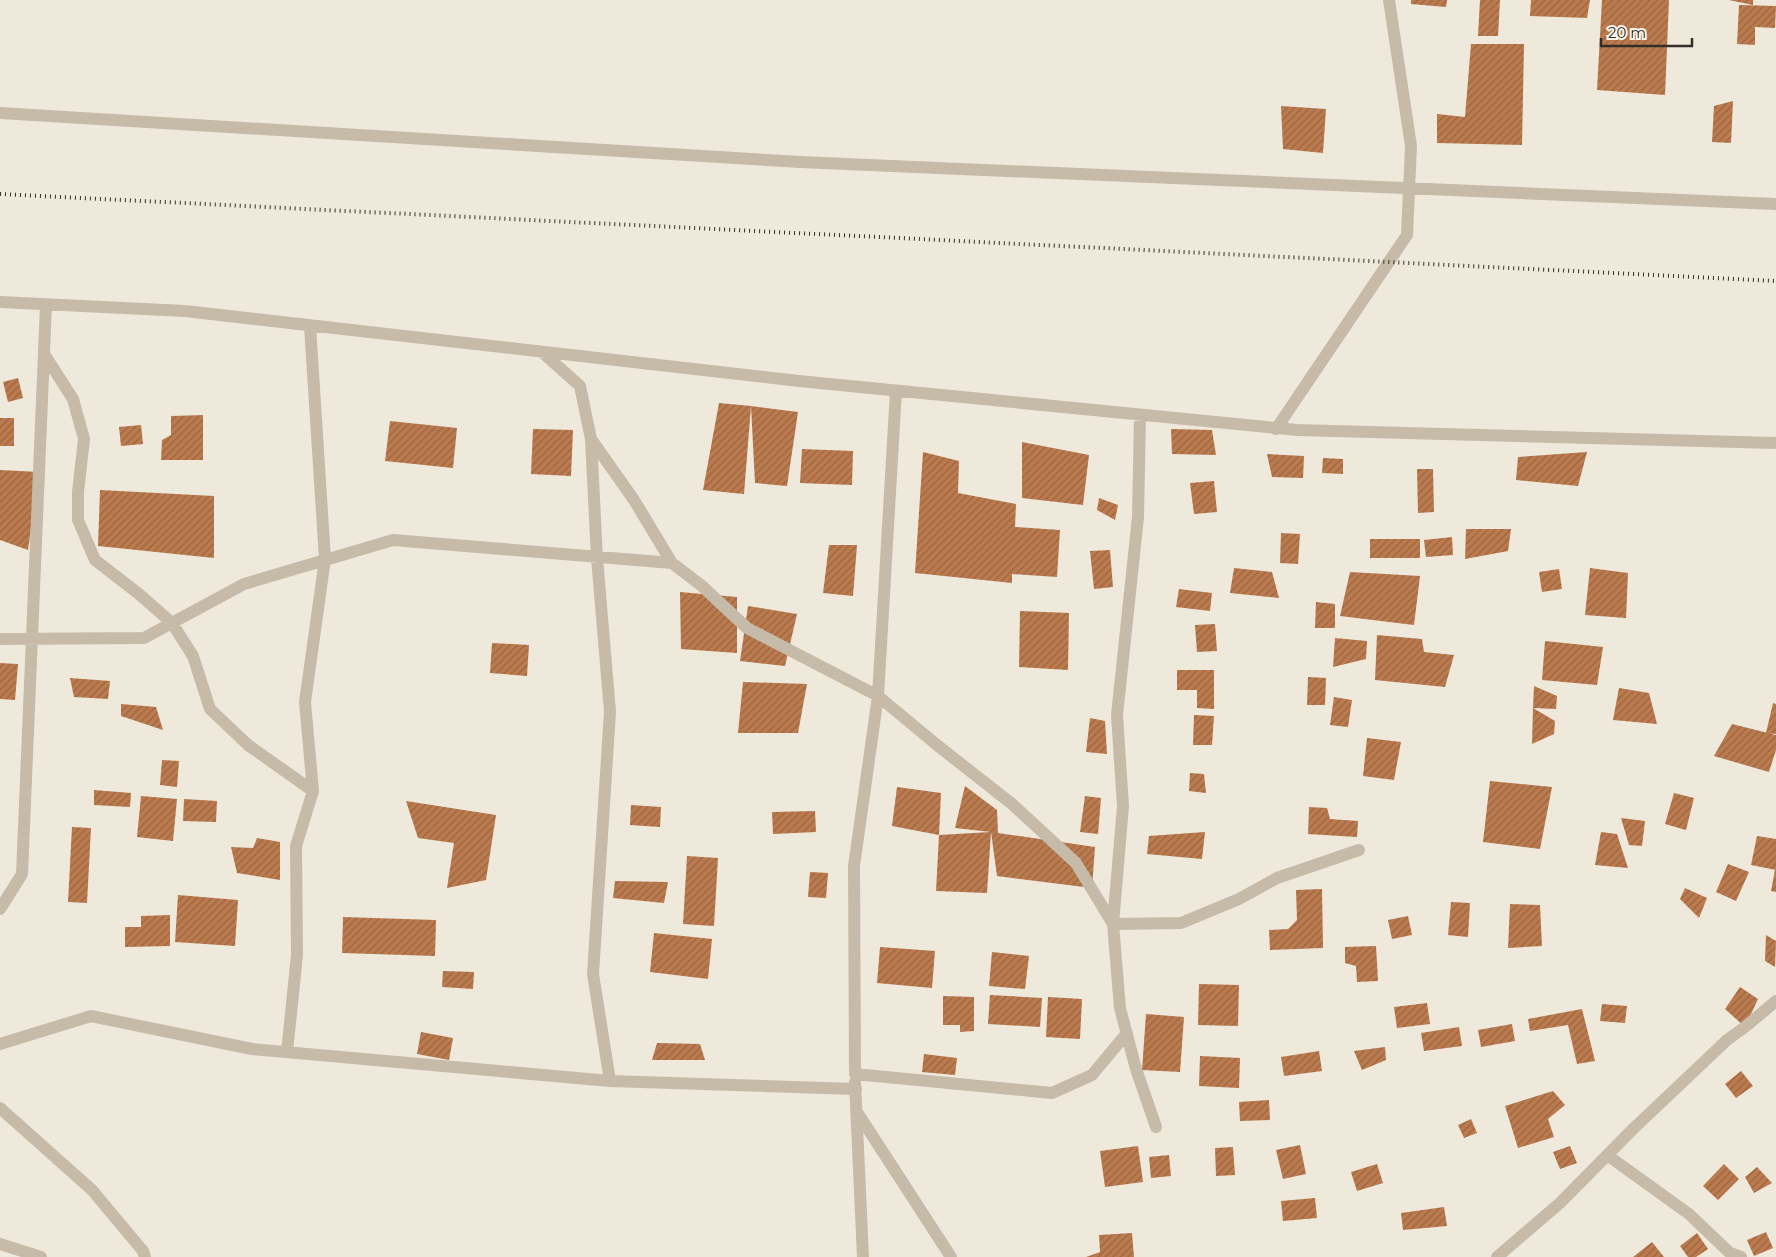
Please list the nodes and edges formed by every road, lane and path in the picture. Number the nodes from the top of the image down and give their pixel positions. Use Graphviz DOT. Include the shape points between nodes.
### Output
graph roads {
  1 [pos="1389,0"];
  2 [pos="0,101"];
  3 [pos="4,114"];
  4 [pos="1409,188"];
  5 [pos="1776,204"];
  6 [pos="0,302"];
  7 [pos="46,305"];
  8 [pos="310,326"];
  9 [pos="542,352"];
  10 [pos="44,354"];
  11 [pos="896,391"];
  12 [pos="1140,415"];
  13 [pos="1276,429"];
  14 [pos="591,439"];
  15 [pos="1776,443"];
  16 [pos="597,558"];
  17 [pos="326,559"];
  18 [pos="672,563"];
  19 [pos="172,623"];
  20 [pos="0,639"];
  21 [pos="33,640"];
  22 [pos="878,696"];
  23 [pos="313,791"];
  24 [pos="1359,850"];
  25 [pos="0,909"];
  26 [pos="1113,924"];
  27 [pos="1776,1000"];
  28 [pos="1127,1033"];
  29 [pos="0,1044"];
  30 [pos="287,1052"];
  31 [pos="855,1074"];
  32 [pos="610,1081"];
  33 [pos="856,1089"];
  34 [pos="0,1108"];
  35 [pos="857,1112"];
  36 [pos="1156,1128"];
  37 [pos="1607,1155"];
  38 [pos="0,1244"];
  39 [pos="41,1257"];
  40 [pos="145,1257"];
  41 [pos="864,1257"];
  42 [pos="951,1257"];
  43 [pos="1497,1257"];
  44 [pos="1740,1257"];
  1 -- 4 [label="street" via="1411,146"];
  2 -- 3 [label="street"];
  3 -- 4 [label="street" via="800,162"];
  4 -- 5 [label="street"];
  4 -- 13 [label="street" via="1407,235"];
  6 -- 7 [label="street"];
  7 -- 8 [label="street" via="185,311"];
  7 -- 10 [label="street"];
  8 -- 9 [label="street"];
  8 -- 17 [label="street"];
  9 -- 11 [label="street"];
  9 -- 14 [label="street" via="580,386"];
  10 -- 19 [label="street" via="73,399 84,438 78,520 95,560"];
  10 -- 21 [label="street"];
  11 -- 12 [label="street"];
  11 -- 22 [label="street"];
  12 -- 13 [label="street"];
  12 -- 26 [label="street" via="1138,517 1117,715 1123,806"];
  13 -- 15 [label="street"];
  14 -- 16 [label="street"];
  14 -- 18 [label="street" via="634,500"];
  16 -- 17 [label="street" via="393,540"];
  16 -- 18 [label="street"];
  16 -- 32 [label="street" via="610,712 593,974"];
  17 -- 19 [label="street" via="244,584"];
  17 -- 23 [label="street" via="305,702"];
  18 -- 22 [label="street" via="747,628"];
  19 -- 21 [label="street" via="144,638"];
  19 -- 23 [label="street" via="193,656 210,709 248,745"];
  20 -- 21 [label="street"];
  21 -- 25 [label="street" via="22,874"];
  22 -- 26 [label="street" via="1012,804 1076,863"];
  22 -- 31 [label="street" via="854,866"];
  23 -- 30 [label="street" via="296,846 297,955"];
  24 -- 26 [label="street" via="1277,878 1239,899 1181,923"];
  26 -- 28 [label="street" via="1120,1008"];
  27 -- 37 [label="street" via="1727,1040"];
  28 -- 31 [label="street" via="1092,1076 1052,1093"];
  28 -- 36 [label="street"];
  29 -- 30 [label="street" via="91,1016 252,1049"];
  30 -- 32 [label="street"];
  31 -- 33 [label="street"];
  32 -- 33 [label="street"];
  33 -- 35 [label="street"];
  34 -- 40 [label="street" via="92,1190"];
  35 -- 41 [label="street"];
  35 -- 42 [label="street"];
  37 -- 43 [label="street" via="1560,1203"];
  37 -- 44 [label="street" via="1689,1214 1730,1252"];
  38 -- 39 [label="street"];
}
